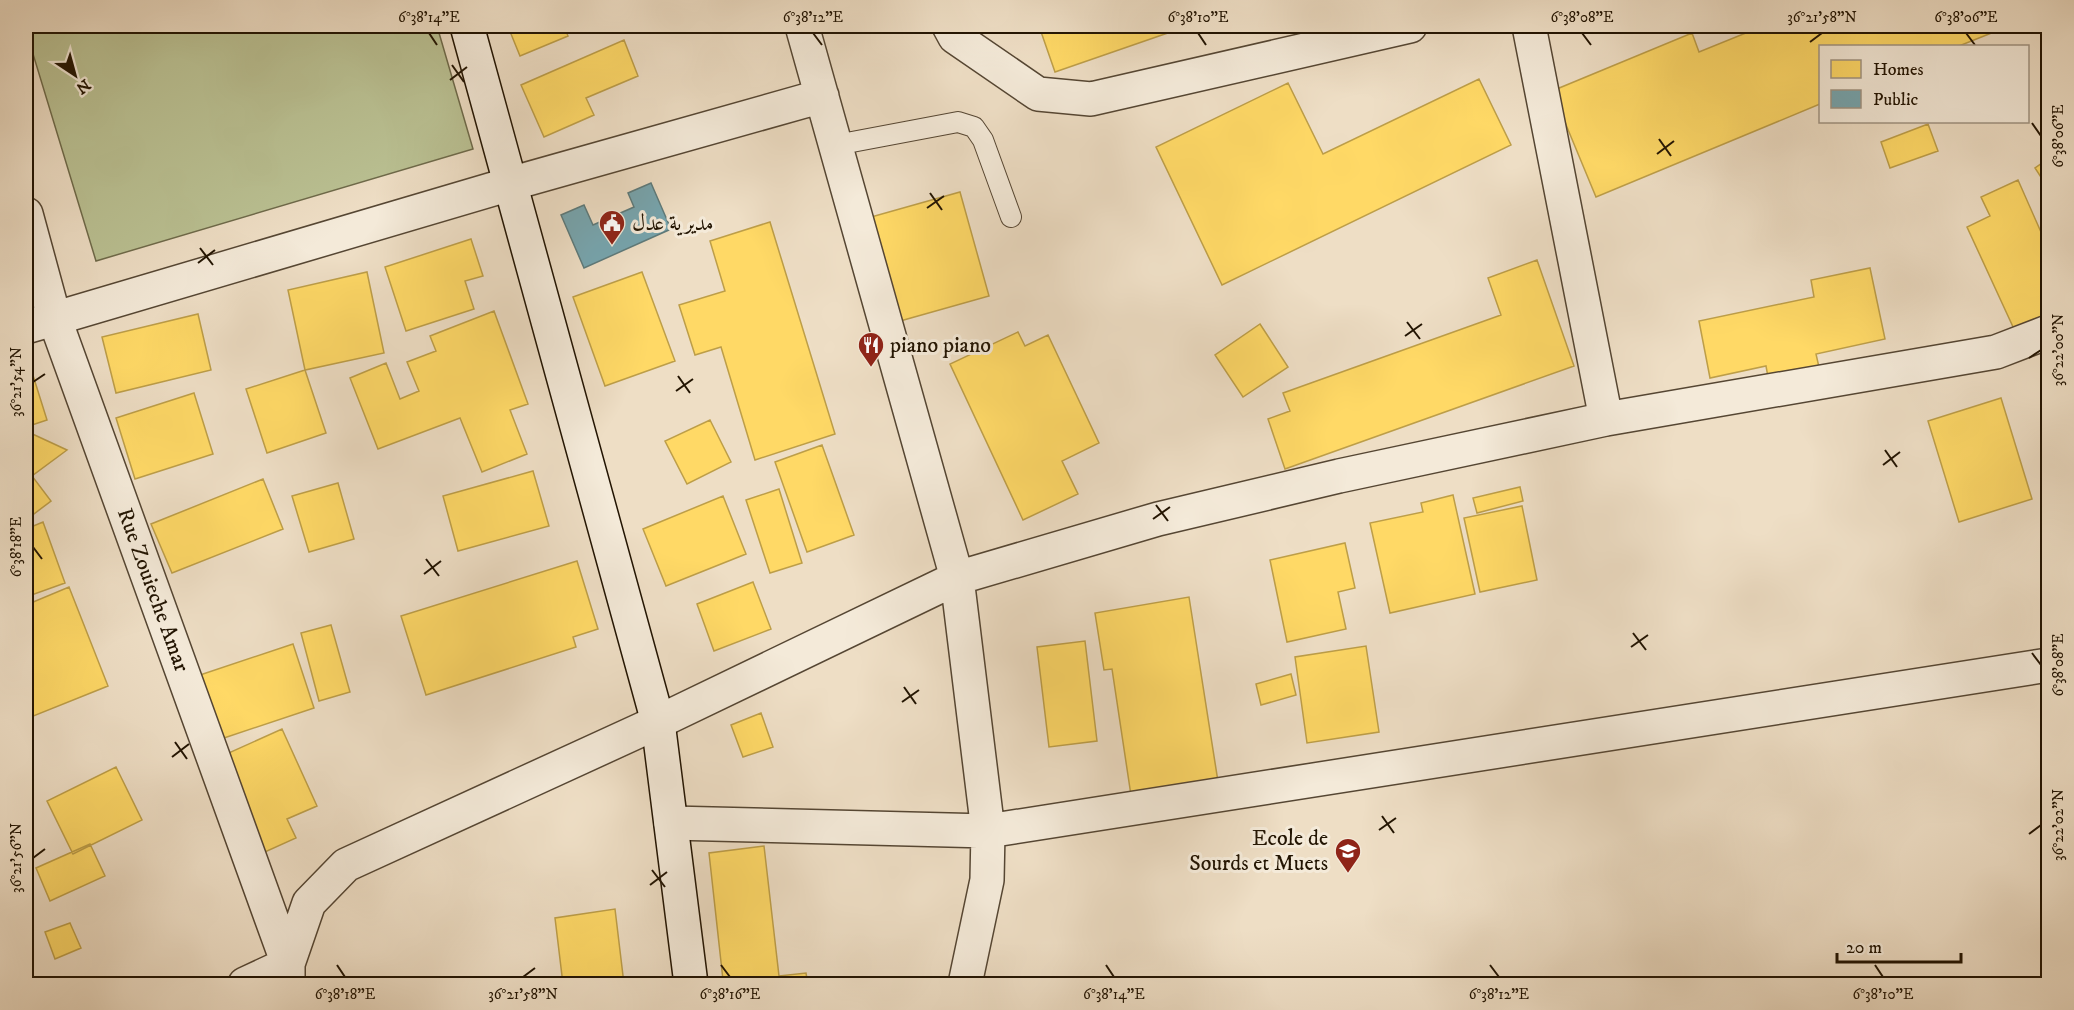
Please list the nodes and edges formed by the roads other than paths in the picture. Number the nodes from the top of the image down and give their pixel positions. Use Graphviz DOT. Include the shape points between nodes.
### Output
graph roads {
  1 [pos="467,26"];
  2 [pos="802,26"];
  3 [pos="949,26"];
  4 [pos="1410,26"];
  5 [pos="1529,26"];
  6 [pos="822,96"];
  7 [pos="836,145"];
  8 [pos="510,183"];
  9 [pos="26,214"];
  10 [pos="1011,217"];
  11 [pos="40,322"];
  12 [pos="2049,332"];
  13 [pos="1606,419"];
  14 [pos="957,578"];
  15 [pos="2049,665"];
  16 [pos="658,722"];
  17 [pos="671,823"];
  18 [pos="988,831"];
  19 [pos="288,974"];
  20 [pos="245,984"];
  21 [pos="691,984"];
  22 [pos="965,984"];
  1 -- 8 [label="street"];
  2 -- 6 [label="street"];
  3 -- 4 [label="street" via="955,38 1038,94 1092,99"];
  5 -- 13 [label="street"];
  6 -- 7 [label="street"];
  6 -- 8 [label="street"];
  7 -- 10 [label="lane" via="958,122 974,127 983,140"];
  7 -- 14 [label="street"];
  8 -- 11 [label="street"];
  8 -- 16 [label="street"];
  9 -- 11 [label="street, Rue Zouieche Amar"];
  11 -- 19 [label="street, Rue Zouieche Amar"];
  12 -- 13 [label="street" via="1996,352"];
  13 -- 14 [label="street" via="1158,519"];
  14 -- 16 [label="street"];
  14 -- 18 [label="street"];
  15 -- 18 [label="street"];
  16 -- 17 [label="street"];
  16 -- 19 [label="street" via="346,865 309,903"];
  17 -- 18 [label="street"];
  17 -- 21 [label="street"];
  18 -- 22 [label="street" via="987,880"];
  19 -- 20 [label="street"];
}
